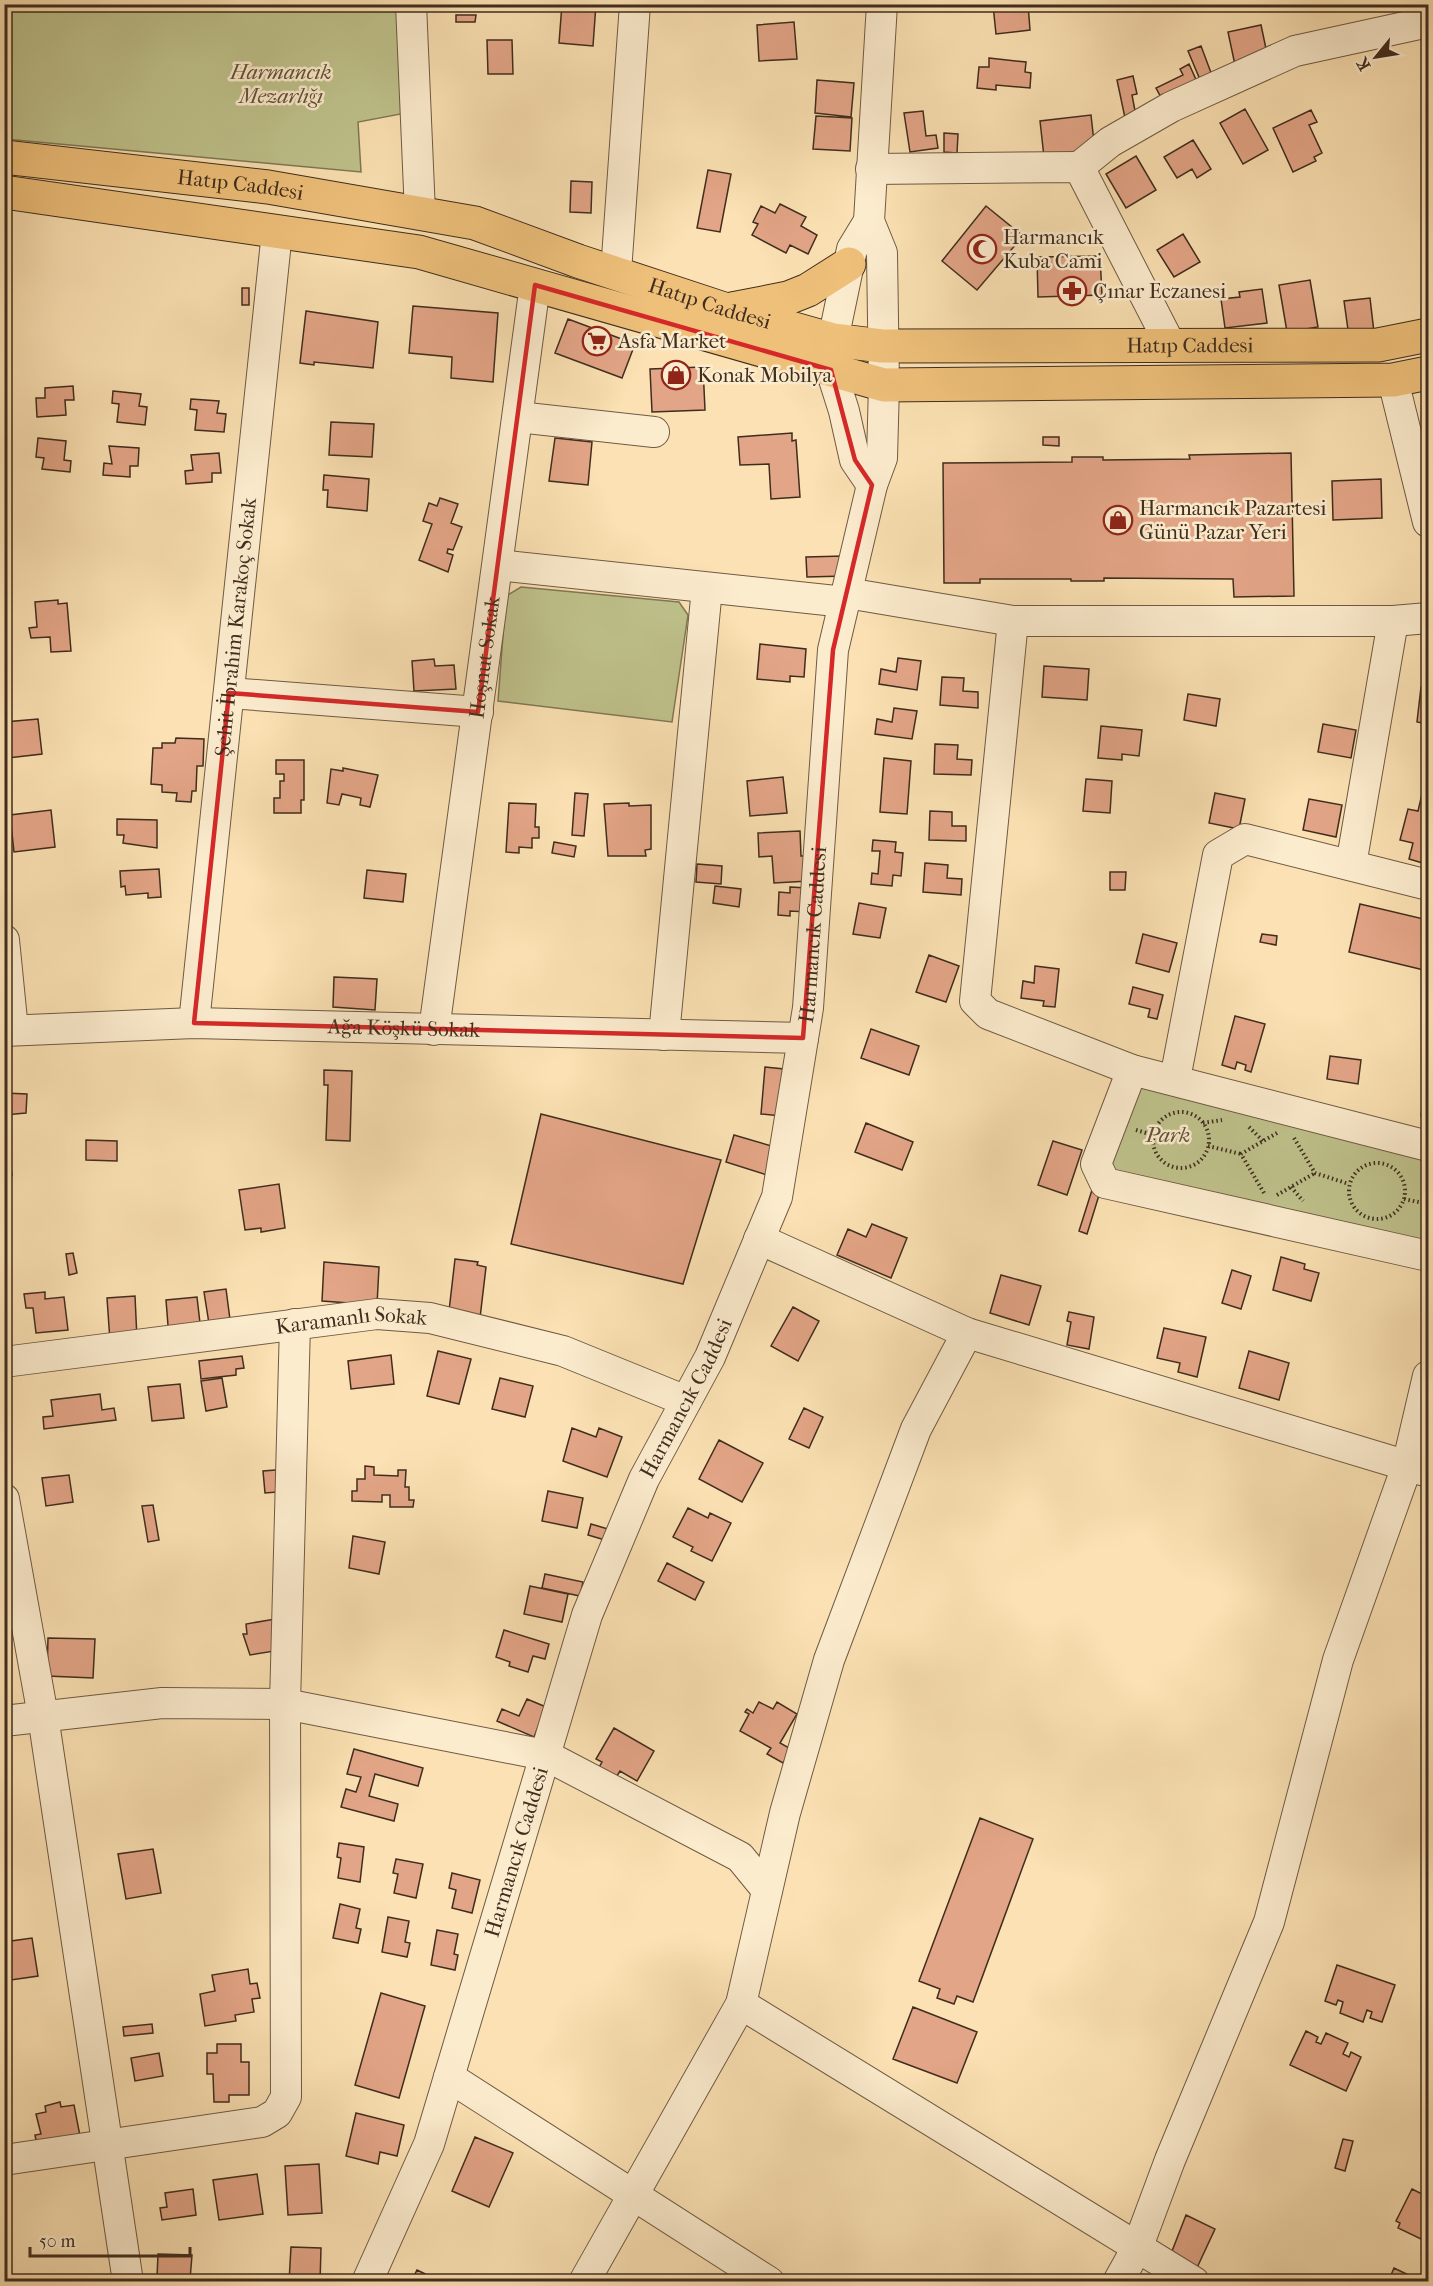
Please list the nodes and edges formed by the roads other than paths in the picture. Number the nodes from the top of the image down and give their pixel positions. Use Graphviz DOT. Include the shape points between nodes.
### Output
graph roads {
  1 [pos="411,4"];
  2 [pos="635,4"];
  3 [pos="882,4"];
  4 [pos="1428,22"];
  5 [pos="4,158"];
  6 [pos="1079,167"];
  7 [pos="871,169"];
  8 [pos="4,192"];
  9 [pos="420,213"];
  10 [pos="869,221"];
  11 [pos="277,232"];
  12 [pos="849,264"];
  13 [pos="616,272"];
  14 [pos="535,285"];
  15 [pos="727,310"];
  16 [pos="1428,335"];
  17 [pos="882,346"];
  18 [pos="1171,346"];
  19 [pos="832,355"];
  20 [pos="1428,372"];
  21 [pos="1393,380"];
  22 [pos="884,385"];
  23 [pos="518,417"];
  24 [pos="654,432"];
  25 [pos="872,486"];
  26 [pos="1428,522"];
  27 [pos="498,565"];
  28 [pos="707,588"];
  29 [pos="846,598"];
  30 [pos="1428,618"];
  31 [pos="1013,621"];
  32 [pos="1393,621"];
  33 [pos="229,693"];
  34 [pos="478,712"];
  35 [pos="1351,865"];
  36 [pos="1428,885"];
  37 [pos="4,940"];
  38 [pos="195,1023"];
  39 [pos="9,1030"];
  40 [pos="434,1030"];
  41 [pos="664,1035"];
  42 [pos="803,1038"];
  43 [pos="1132,1070"];
  44 [pos="1175,1078"];
  45 [pos="1428,1146"];
  46 [pos="759,1239"];
  47 [pos="1428,1256"];
  48 [pos="295,1324"];
  49 [pos="967,1333"];
  50 [pos="4,1362"];
  51 [pos="1428,1376"];
  52 [pos="686,1401"];
  53 [pos="1418,1469"];
  54 [pos="4,1499"];
  55 [pos="285,1704"];
  56 [pos="43,1716"];
  57 [pos="4,1721"];
  58 [pos="546,1755"];
  59 [pos="767,1890"];
  60 [pos="741,2004"];
  61 [pos="449,2077"];
  62 [pos="106,2146"];
  63 [pos="4,2160"];
  64 [pos="634,2195"];
  65 [pos="1138,2246"];
  66 [pos="128,2282"];
  67 [pos="367,2282"];
  68 [pos="584,2282"];
  69 [pos="769,2282"];
  70 [pos="1118,2282"];
  71 [pos="1194,2282"];
  1 -- 9 [label="street"];
  2 -- 13 [label="street"];
  3 -- 7 [label="street"];
  4 -- 6 [label="street" via="1295,51 1171,107 1110,142"];
  5 -- 9 [label="main road, Hatıp Caddesi" via="268,187"];
  6 -- 7 [label="street"];
  6 -- 18 [label="street"];
  7 -- 10 [label="street"];
  8 -- 11 [label="main road, Hatıp Caddesi"];
  9 -- 13 [label="main road, Hatıp Caddesi" via="475,223"];
  10 -- 12 [label="street" via="852,249"];
  10 -- 17 [label="street, Harmancık Caddesi" via="882,253"];
  11 -- 14 [label="main road, Hatıp Caddesi" via="419,252"];
  11 -- 33 [label="street, Şehit İbrahim Karakoç Sokak"];
  12 -- 15 [label="main road" via="788,298"];
  12 -- 19 [label="street"];
  13 -- 15 [label="main road, Hatıp Caddesi"];
  14 -- 19 [label="main road, Hatıp Caddesi"];
  14 -- 23 [label="street, Hoşnut Sokak"];
  15 -- 19 [label="main road, Hatıp Caddesi"];
  16 -- 18 [label="main road, Hatıp Caddesi" via="1378,345"];
  17 -- 18 [label="main road, Hatıp Caddesi"];
  17 -- 19 [label="main road, Hatıp Caddesi"];
  17 -- 22 [label="street, Harmancık Caddesi"];
  19 -- 22 [label="main road, Hatıp Caddesi"];
  19 -- 25 [label="street" via="855,460"];
  20 -- 21 [label="main road, Hatıp Caddesi"];
  21 -- 22 [label="main road, Hatıp Caddesi"];
  21 -- 26 [label="street"];
  22 -- 25 [label="street, Harmancık Caddesi" via="882,458"];
  23 -- 24 [label="street"];
  23 -- 27 [label="street, Hoşnut Sokak"];
  25 -- 29 [label="street, Harmancık Caddesi"];
  27 -- 28 [label="street"];
  27 -- 34 [label="street, Hoşnut Sokak"];
  28 -- 29 [label="street"];
  28 -- 41 [label="street"];
  29 -- 31 [label="street"];
  29 -- 42 [label="street, Harmancık Caddesi" via="833,651"];
  30 -- 32 [label="street"];
  31 -- 32 [label="street"];
  31 -- 43 [label="street" via="975,1001 988,1014"];
  32 -- 35 [label="street"];
  33 -- 34 [label="street"];
  33 -- 38 [label="street, Şehit İbrahim Karakoç Sokak"];
  34 -- 40 [label="street, Hoşnut Sokak"];
  35 -- 36 [label="street"];
  35 -- 44 [label="street" via="1245,839 1218,855"];
  37 -- 39 [label="street"];
  38 -- 39 [label="street, Ağa Köşkü Sokak"];
  38 -- 40 [label="street, Ağa Köşkü Sokak"];
  40 -- 41 [label="street, Ağa Köşkü Sokak"];
  41 -- 42 [label="street, Ağa Köşkü Sokak"];
  42 -- 46 [label="street, Harmancık Caddesi" via="777,1197"];
  43 -- 44 [label="street"];
  43 -- 47 [label="street" via="1096,1164 1105,1183"];
  44 -- 45 [label="street"];
  46 -- 49 [label="street"];
  46 -- 52 [label="street, Harmancık Caddesi" via="710,1357"];
  48 -- 50 [label="street, Karamanlı Sokak"];
  48 -- 52 [label="street, Karamanlı Sokak" via="376,1314 430,1318 563,1351"];
  48 -- 55 [label="street"];
  49 -- 53 [label="street"];
  49 -- 59 [label="street" via="916,1429 829,1660 784,1813"];
  51 -- 53 [label="street"];
  52 -- 58 [label="street, Harmancık Caddesi" via="644,1479 587,1615"];
  53 -- 65 [label="street" via="1338,1660 1269,1922"];
  54 -- 56 [label="street"];
  55 -- 56 [label="street" via="162,1703"];
  55 -- 58 [label="street"];
  55 -- 62 [label="street" via="286,2097 277,2113 262,2122"];
  56 -- 57 [label="street"];
  56 -- 62 [label="street"];
  58 -- 59 [label="street" via="740,1857"];
  58 -- 61 [label="street, Harmancık Caddesi"];
  59 -- 60 [label="street"];
  60 -- 64 [label="street"];
  60 -- 65 [label="street"];
  61 -- 64 [label="street"];
  61 -- 67 [label="street, Harmancık Caddesi" via="429,2144"];
  62 -- 63 [label="street"];
  62 -- 66 [label="street"];
  64 -- 68 [label="street"];
  64 -- 69 [label="street"];
  65 -- 70 [label="street"];
  65 -- 71 [label="street"];
}
